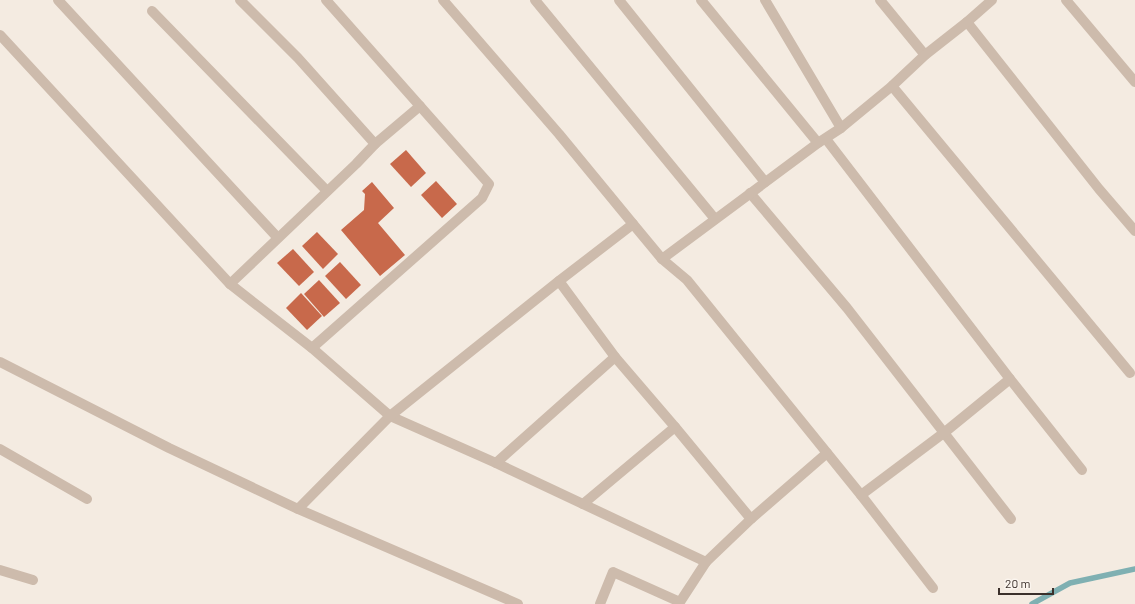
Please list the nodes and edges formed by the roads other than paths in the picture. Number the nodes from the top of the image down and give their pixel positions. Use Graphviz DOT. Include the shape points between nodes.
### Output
graph roads {
  1 [pos="58,0"];
  2 [pos="240,0"];
  3 [pos="326,0"];
  4 [pos="443,0"];
  5 [pos="535,0"];
  6 [pos="619,0"];
  7 [pos="701,0"];
  8 [pos="765,0"];
  9 [pos="880,0"];
  10 [pos="992,0"];
  11 [pos="1066,0"];
  12 [pos="152,11"];
  13 [pos="967,22"];
  14 [pos="0,35"];
  15 [pos="925,55"];
  16 [pos="1135,82"];
  17 [pos="892,86"];
  18 [pos="420,106"];
  19 [pos="841,128"];
  20 [pos="822,141"];
  21 [pos="375,144"];
  22 [pos="765,182"];
  23 [pos="327,191"];
  24 [pos="750,193"];
  25 [pos="715,219"];
  26 [pos="633,224"];
  27 [pos="1135,231"];
  28 [pos="278,237"];
  29 [pos="662,259"];
  30 [pos="559,281"];
  31 [pos="230,284"];
  32 [pos="312,348"];
  33 [pos="615,357"];
  34 [pos="0,362"];
  35 [pos="1130,373"];
  36 [pos="1010,379"];
  37 [pos="390,416"];
  38 [pos="675,427"];
  39 [pos="944,432"];
  40 [pos="0,449"];
  41 [pos="827,452"];
  42 [pos="496,463"];
  43 [pos="1082,470"];
  44 [pos="861,495"];
  45 [pos="87,498"];
  46 [pos="583,504"];
  47 [pos="298,509"];
  48 [pos="751,519"];
  49 [pos="1011,519"];
  50 [pos="706,562"];
  51 [pos="0,570"];
  52 [pos="33,580"];
  53 [pos="933,588"];
  54 [pos="601,601"];
  55 [pos="516,603"];
  56 [pos="680,603"];
  1 -- 28 [label="street"];
  2 -- 21 [label="street" via="298,58"];
  3 -- 18 [label="street"];
  4 -- 26 [label="street"];
  5 -- 25 [label="street"];
  6 -- 22 [label="street"];
  7 -- 20 [label="street"];
  8 -- 19 [label="street"];
  9 -- 15 [label="street"];
  10 -- 13 [label="street"];
  11 -- 16 [label="street"];
  12 -- 23 [label="street"];
  13 -- 15 [label="street"];
  13 -- 27 [label="street"];
  14 -- 31 [label="street"];
  15 -- 17 [label="street"];
  17 -- 19 [label="street"];
  17 -- 35 [label="street"];
  18 -- 21 [label="street"];
  18 -- 32 [label="street" via="489,184 482,198"];
  19 -- 20 [label="street"];
  20 -- 22 [label="street"];
  20 -- 36 [label="street"];
  21 -- 23 [label="street"];
  22 -- 24 [label="street"];
  23 -- 28 [label="street"];
  24 -- 25 [label="street"];
  24 -- 39 [label="street" via="847,308"];
  25 -- 29 [label="street"];
  26 -- 29 [label="street"];
  26 -- 30 [label="street"];
  28 -- 31 [label="street"];
  29 -- 41 [label="street" via="687,280"];
  30 -- 33 [label="street"];
  30 -- 37 [label="street"];
  31 -- 32 [label="street"];
  32 -- 37 [label="street"];
  33 -- 38 [label="street"];
  33 -- 42 [label="street"];
  34 -- 47 [label="street" via="169,448"];
  36 -- 39 [label="street"];
  36 -- 43 [label="street"];
  37 -- 42 [label="street"];
  37 -- 47 [label="street"];
  38 -- 46 [label="street"];
  38 -- 48 [label="street"];
  39 -- 44 [label="street"];
  39 -- 49 [label="street"];
  40 -- 45 [label="street"];
  41 -- 44 [label="street"];
  41 -- 48 [label="street"];
  42 -- 46 [label="street"];
  44 -- 53 [label="street"];
  46 -- 50 [label="street"];
  47 -- 55 [label="street"];
  48 -- 50 [label="street"];
  50 -- 56 [label="street"];
  51 -- 52 [label="street"];
  54 -- 56 [label="street" via="613,572"];
}
